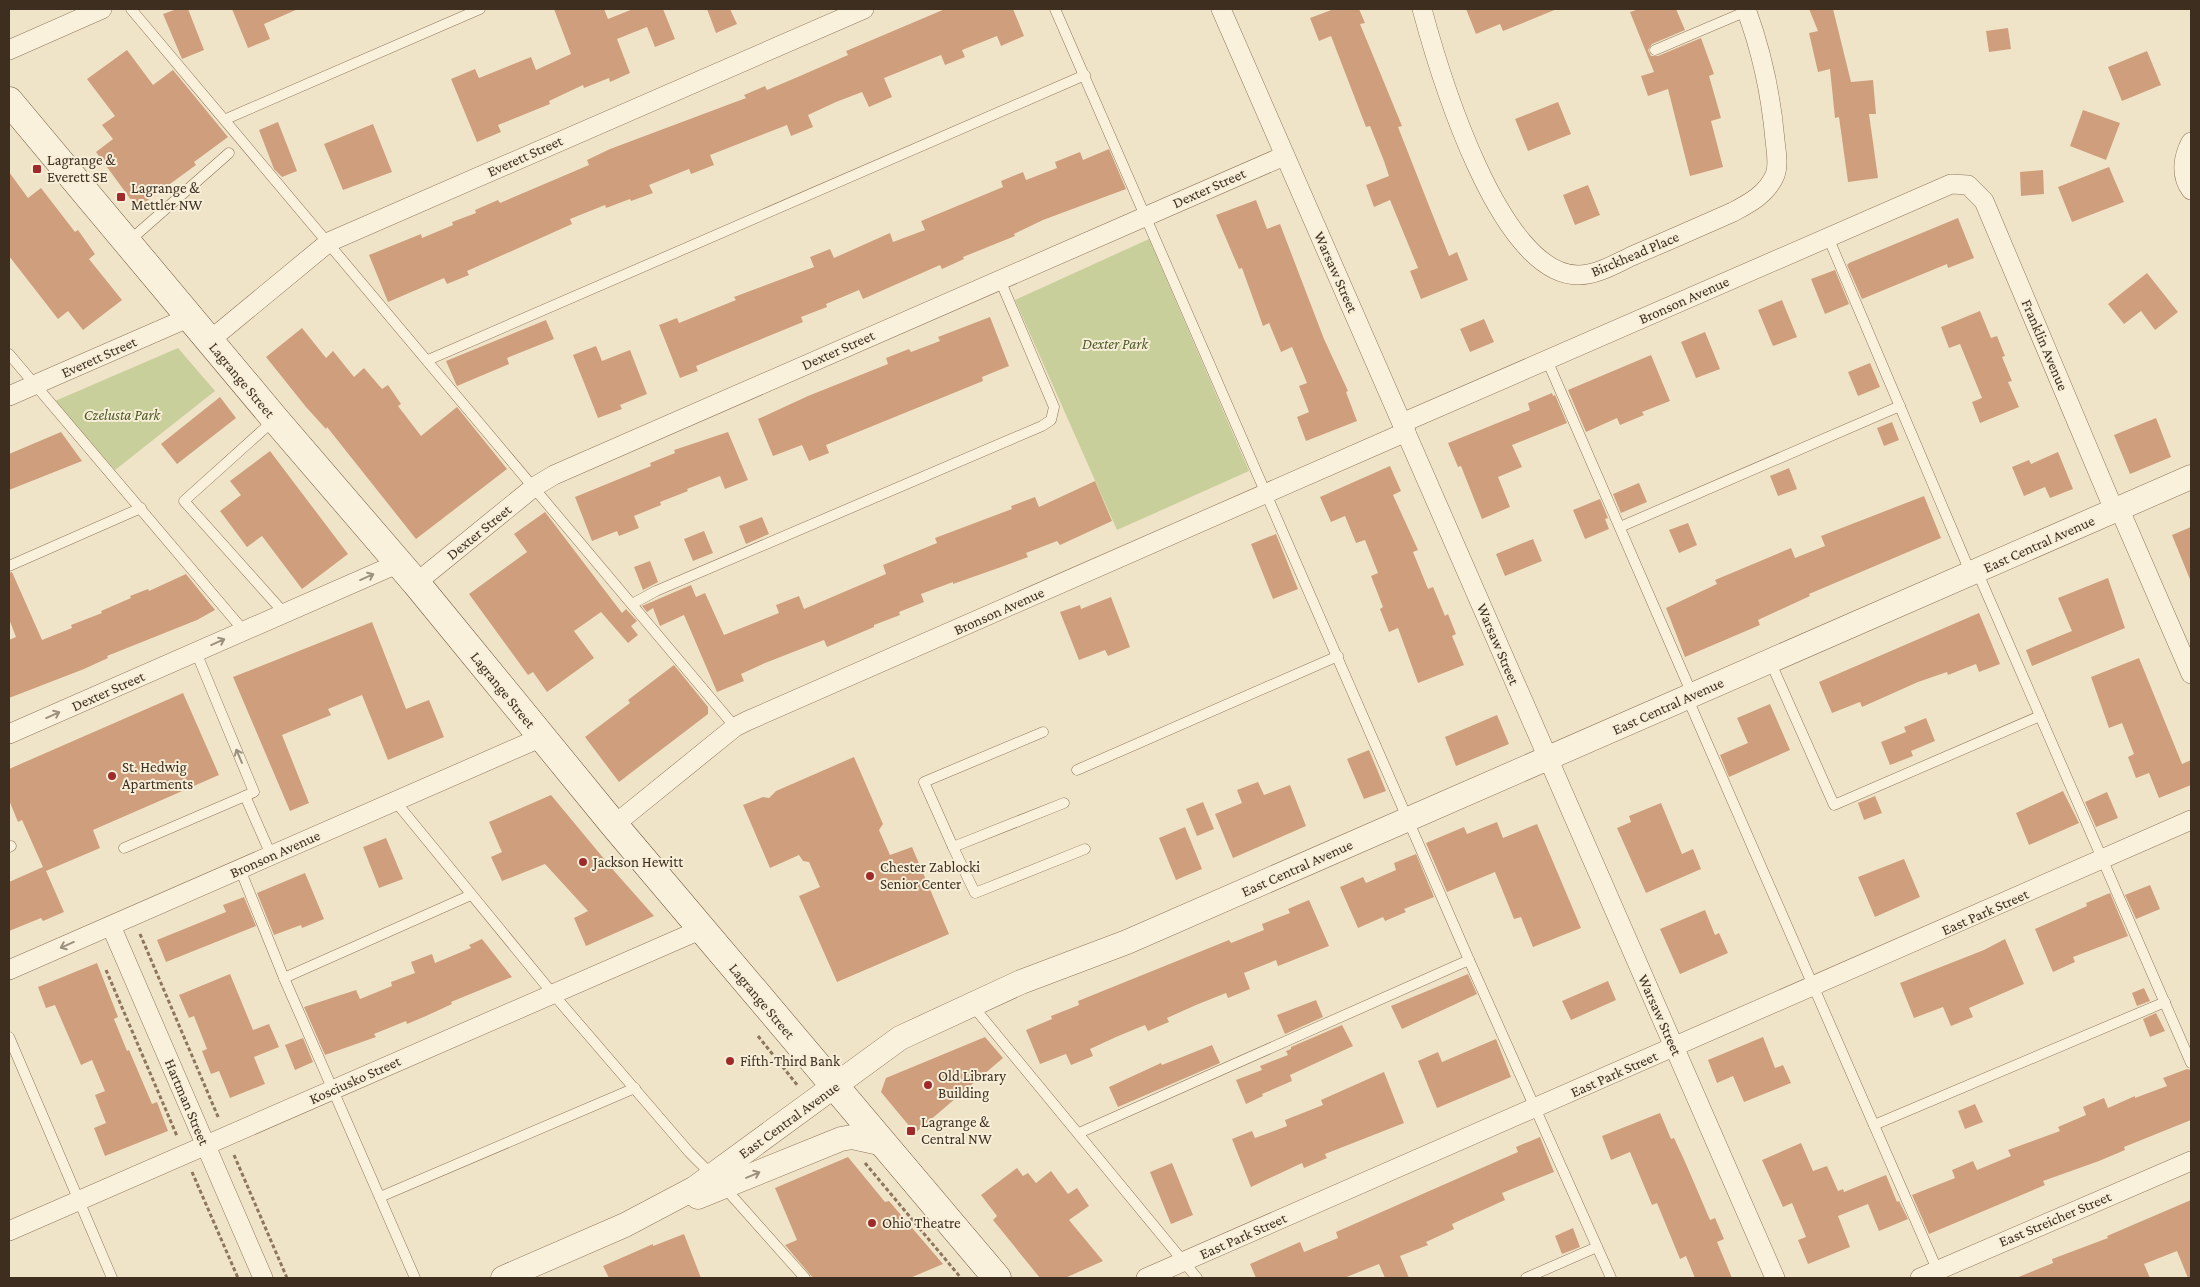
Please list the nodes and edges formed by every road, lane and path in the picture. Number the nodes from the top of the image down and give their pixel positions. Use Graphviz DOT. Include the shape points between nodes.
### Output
graph roads {
  1 [pos="102,9"];
  2 [pos="131,9"];
  3 [pos="480,9"];
  4 [pos="864,9"];
  5 [pos="1056,9"];
  6 [pos="1221,9"];
  7 [pos="1747,10"];
  8 [pos="1425,15"];
  9 [pos="9,50"];
  10 [pos="1655,50"];
  11 [pos="1085,76"];
  12 [pos="9,101"];
  13 [pos="226,119"];
  14 [pos="2191,142"];
  15 [pos="229,153"];
  16 [pos="1284,156"];
  17 [pos="1968,185"];
  18 [pos="2191,190"];
  19 [pos="1146,216"];
  20 [pos="1828,237"];
  21 [pos="329,242"];
  22 [pos="128,243"];
  23 [pos="1000,280"];
  24 [pos="190,317"];
  25 [pos="209,340"];
  26 [pos="9,354"];
  27 [pos="428,360"];
  28 [pos="1547,360"];
  29 [pos="35,385"];
  30 [pos="9,396"];
  31 [pos="1900,406"];
  32 [pos="275,419"];
  33 [pos="1404,427"];
  34 [pos="2191,477"];
  35 [pos="534,487"];
  36 [pos="1267,492"];
  37 [pos="142,508"];
  38 [pos="2116,509"];
  39 [pos="1620,527"];
  40 [pos="9,566"];
  41 [pos="407,573"];
  42 [pos="1974,573"];
  43 [pos="632,604"];
  44 [pos="285,614"];
  45 [pos="244,631"];
  46 [pos="2186,648"];
  47 [pos="196,652"];
  48 [pos="1338,656"];
  49 [pos="1770,661"];
  50 [pos="2191,674"];
  51 [pos="1689,696"];
  52 [pos="2040,716"];
  53 [pos="735,727"];
  54 [pos="1043,732"];
  55 [pos="9,734"];
  56 [pos="542,737"];
  57 [pos="1548,759"];
  58 [pos="1077,770"];
  59 [pos="245,796"];
  60 [pos="394,801"];
  61 [pos="1064,803"];
  62 [pos="1408,820"];
  63 [pos="2191,820"];
  64 [pos="614,825"];
  65 [pos="953,846"];
  66 [pos="124,848"];
  67 [pos="1085,849"];
  68 [pos="272,855"];
  69 [pos="2102,860"];
  70 [pos="240,869"];
  71 [pos="471,895"];
  72 [pos="133,916"];
  73 [pos="111,926"];
  74 [pos="702,929"];
  75 [pos="90,935"];
  76 [pos="1469,960"];
  77 [pos="9,970"];
  78 [pos="284,978"];
  79 [pos="1813,987"];
  80 [pos="553,994"];
  81 [pos="2165,1002"];
  82 [pos="971,1004"];
  83 [pos="9,1037"];
  84 [pos="1674,1048"];
  85 [pos="2191,1063"];
  86 [pos="834,1086"];
  87 [pos="635,1088"];
  88 [pos="333,1090"];
  89 [pos="1535,1109"];
  90 [pos="1874,1125"];
  91 [pos="1079,1133"];
  92 [pos="226,1136"];
  93 [pos="884,1144"];
  94 [pos="206,1145"];
  95 [pos="185,1155"];
  96 [pos="860,1157"];
  97 [pos="2191,1160"];
  98 [pos="718,1181"];
  99 [pos="380,1197"];
  100 [pos="79,1201"];
  101 [pos="9,1231"];
  102 [pos="1597,1247"];
  103 [pos="1183,1262"];
  104 [pos="1939,1274"];
  105 [pos="112,1278"];
  106 [pos="238,1278"];
  107 [pos="264,1278"];
  108 [pos="287,1278"];
  109 [pos="415,1278"];
  110 [pos="503,1278"];
  111 [pos="805,1278"];
  112 [pos="961,1278"];
  113 [pos="997,1278"];
  114 [pos="1146,1278"];
  115 [pos="1197,1278"];
  116 [pos="1526,1278"];
  117 [pos="1611,1278"];
  118 [pos="1775,1278"];
  119 [pos="1920,1278"];
  1 -- 9 [label="street"];
  2 -- 13 [label="lane"];
  3 -- 13 [label="lane"];
  4 -- 21 [label="street, Everett Street"];
  5 -- 11 [label="lane"];
  6 -- 16 [label="street, Warsaw Street"];
  7 -- 8 [label="street, Birckhead Place" via="1764,63 1774,133 1776,172 1767,189 1733,212 1605,268 1580,275 1563,273 1544,263 1516,233 1492,196 1460,126"];
  7 -- 10 [label="lane"];
  11 -- 19 [label="lane"];
  11 -- 27 [label="lane"];
  12 -- 22 [label="main road, Lagrange Street"];
  13 -- 21 [label="lane"];
  14 -- 18 [label="street" via="2184,156 2184,172"];
  15 -- 22 [label="lane"];
  16 -- 19 [label="street, Dexter Street"];
  16 -- 33 [label="street, Warsaw Street"];
  17 -- 20 [label="street, Bronson Avenue" via="1951,184"];
  17 -- 38 [label="street, Franklin Avenue" via="1984,201"];
  19 -- 23 [label="street, Dexter Street"];
  19 -- 36 [label="lane"];
  20 -- 28 [label="street, Bronson Avenue"];
  20 -- 31 [label="lane"];
  21 -- 25 [label="street, Everett Street"];
  21 -- 27 [label="lane"];
  22 -- 24 [label="main road, Lagrange Street"];
  23 -- 35 [label="street, Dexter Street" via="554,475"];
  23 -- 43 [label="lane" via="1054,407 1051,420"];
  24 -- 25 [label="main road, Lagrange Street"];
  24 -- 29 [label="street, Everett Street"];
  25 -- 32 [label="main road, Lagrange Street"];
  26 -- 29 [label="lane"];
  27 -- 35 [label="lane"];
  28 -- 33 [label="street, Bronson Avenue"];
  28 -- 39 [label="lane"];
  29 -- 30 [label="street, Everett Street"];
  29 -- 37 [label="lane"];
  31 -- 39 [label="lane"];
  31 -- 42 [label="lane"];
  32 -- 41 [label="main road, Lagrange Street"];
  32 -- 44 [label="lane" via="184,501"];
  33 -- 36 [label="street, Bronson Avenue"];
  33 -- 57 [label="street, Warsaw Street"];
  34 -- 38 [label="street, East Central Avenue"];
  35 -- 41 [label="street, Dexter Street"];
  35 -- 43 [label="lane"];
  36 -- 48 [label="lane"];
  36 -- 53 [label="street, Bronson Avenue"];
  37 -- 40 [label="lane"];
  37 -- 45 [label="lane"];
  38 -- 42 [label="street, East Central Avenue"];
  38 -- 46 [label="street, Franklin Avenue"];
  39 -- 51 [label="lane"];
  44 -- 41 [label="street, Dexter Street, one-way"];
  41 -- 56 [label="main road, Lagrange Street"];
  42 -- 49 [label="street, East Central Avenue"];
  42 -- 52 [label="lane"];
  43 -- 53 [label="lane"];
  44 -- 45 [label="street, Dexter Street"];
  47 -- 45 [label="street, Dexter Street, one-way"];
  46 -- 50 [label="street, Franklin Avenue"];
  55 -- 47 [label="street, Dexter Street, one-way"];
  59 -- 47 [label="lane, one-way" via="254,792"];
  48 -- 58 [label="lane"];
  48 -- 62 [label="lane"];
  49 -- 51 [label="street, East Central Avenue"];
  49 -- 52 [label="lane" via="1834,805"];
  51 -- 57 [label="street, East Central Avenue"];
  51 -- 79 [label="lane"];
  52 -- 69 [label="lane"];
  53 -- 64 [label="street, Bronson Avenue"];
  54 -- 65 [label="lane" via="924,782"];
  56 -- 60 [label="street, Bronson Avenue"];
  56 -- 64 [label="main road, Lagrange Street"];
  57 -- 62 [label="street, East Central Avenue"];
  57 -- 84 [label="street, Warsaw Street"];
  59 -- 66 [label="lane"];
  59 -- 68 [label="lane"];
  60 -- 68 [label="street, Bronson Avenue"];
  60 -- 71 [label="lane"];
  61 -- 65 [label="lane"];
  62 -- 76 [label="lane"];
  62 -- 82 [label="street, East Central Avenue" via="1128,942"];
  63 -- 69 [label="street, East Park Street"];
  64 -- 74 [label="main road, Lagrange Street"];
  65 -- 67 [label="lane" via="975,893"];
  68 -- 70 [label="street, Bronson Avenue"];
  69 -- 79 [label="street, East Park Street"];
  69 -- 81 [label="lane"];
  70 -- 72 [label="street, Bronson Avenue"];
  70 -- 78 [label="lane"];
  71 -- 78 [label="lane"];
  71 -- 80 [label="lane"];
  72 -- 73 [label="street, Bronson Avenue"];
  72 -- 92 [label="path"];
  73 -- 75 [label="street, Bronson Avenue"];
  73 -- 94 [label="street, Hartman Street"];
  74 -- 80 [label="street, Kosciusko Street"];
  74 -- 86 [label="main road, Lagrange Street"];
  75 -- 77 [label="street, Bronson Avenue, one-way"];
  75 -- 95 [label="path"];
  76 -- 89 [label="lane"];
  76 -- 91 [label="lane"];
  78 -- 88 [label="lane"];
  79 -- 84 [label="street, East Park Street"];
  79 -- 90 [label="lane"];
  80 -- 87 [label="lane"];
  80 -- 88 [label="street, Kosciusko Street"];
  81 -- 85 [label="lane"];
  81 -- 90 [label="lane"];
  82 -- 86 [label="street, East Central Avenue" via="900,1038"];
  82 -- 91 [label="lane"];
  83 -- 100 [label="lane"];
  84 -- 89 [label="street, East Park Street"];
  84 -- 118 [label="street, Warsaw Street"];
  86 -- 93 [label="main road, Lagrange Street"];
  86 -- 98 [label="street, East Central Avenue"];
  87 -- 98 [label="lane"];
  87 -- 99 [label="lane"];
  88 -- 92 [label="street, Kosciusko Street"];
  88 -- 99 [label="lane"];
  89 -- 102 [label="lane"];
  89 -- 103 [label="street, East Park Street"];
  90 -- 104 [label="lane"];
  91 -- 103 [label="lane"];
  92 -- 94 [label="street, Kosciusko Street"];
  92 -- 108 [label="path"];
  98 -- 93 [label="street, one-way" via="841,1139 852,1137"];
  93 -- 113 [label="main road, Lagrange Street"];
  94 -- 95 [label="street, Kosciusko Street"];
  94 -- 107 [label="street, Hartman Street"];
  95 -- 100 [label="street, Kosciusko Street"];
  95 -- 106 [label="path"];
  96 -- 112 [label="path"];
  97 -- 104 [label="street, East Streicher Street"];
  98 -- 110 [label="street, East Central Avenue"];
  98 -- 111 [label="lane"];
  99 -- 109 [label="lane"];
  100 -- 101 [label="street, Kosciusko Street"];
  100 -- 105 [label="lane"];
  102 -- 116 [label="lane"];
  102 -- 117 [label="lane"];
  103 -- 114 [label="street, East Park Street"];
  103 -- 115 [label="lane"];
  104 -- 119 [label="street, East Streicher Street"];
}
